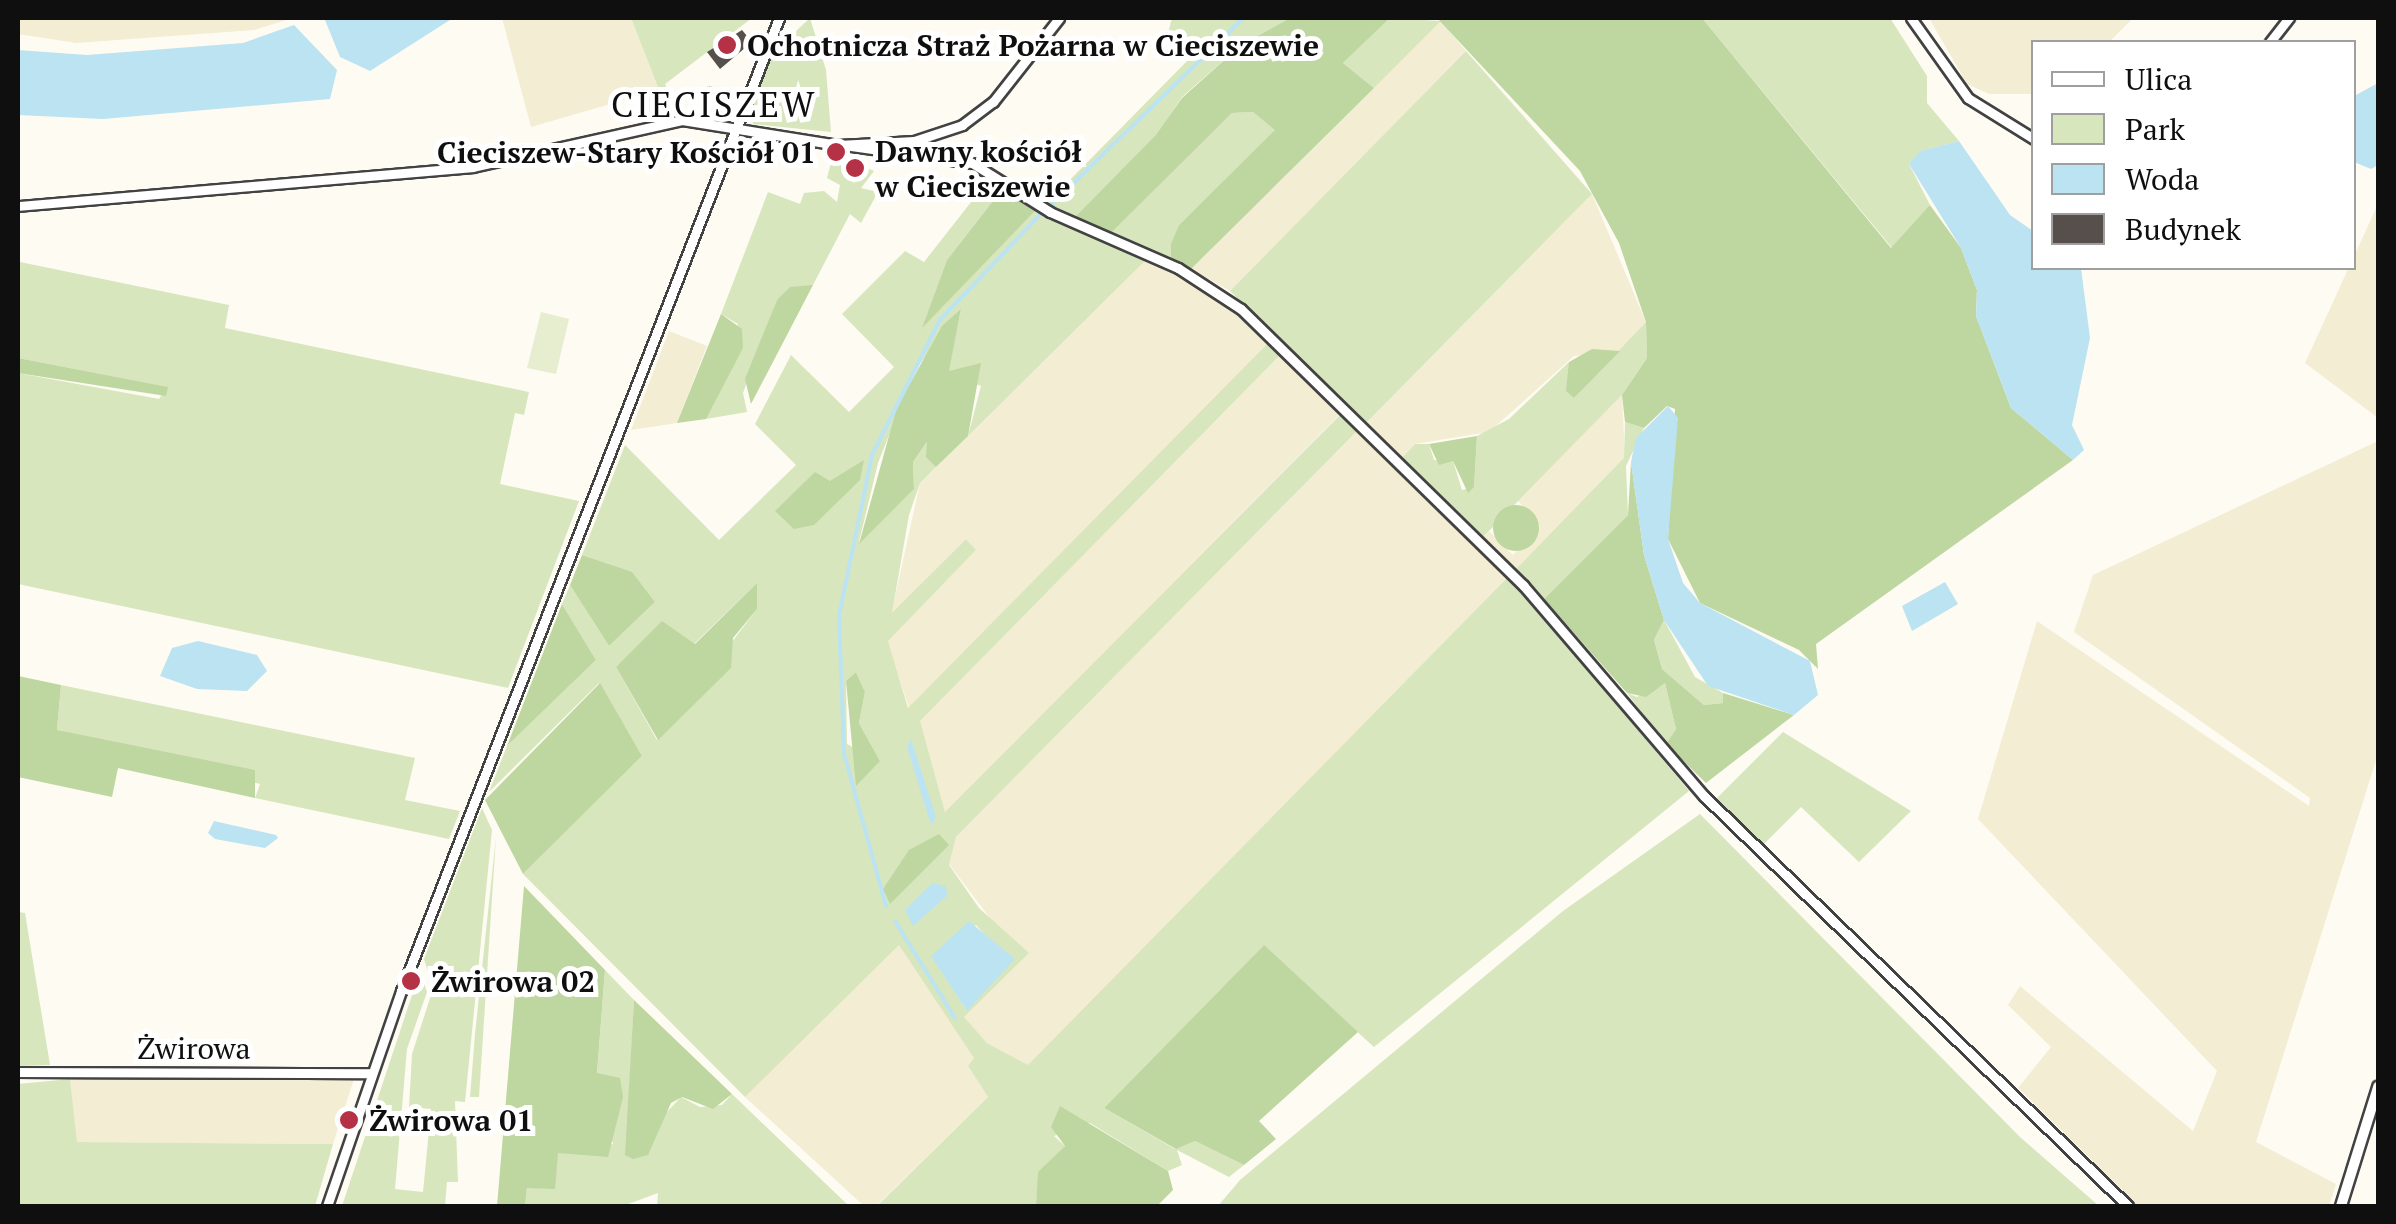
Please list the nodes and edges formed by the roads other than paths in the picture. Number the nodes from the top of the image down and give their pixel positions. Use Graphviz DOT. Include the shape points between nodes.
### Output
graph roads {
  1 [pos="1059,18"];
  2 [pos="1911,18"];
  3 [pos="2288,18"];
  4 [pos="780,19"];
  5 [pos="2272,40"];
  6 [pos="708,92"];
  7 [pos="717,115"];
  8 [pos="735,126"];
  9 [pos="2031,137"];
  10 [pos="851,146"];
  11 [pos="18,206"];
  12 [pos="18,1072"];
  13 [pos="371,1073"];
  14 [pos="2378,1087"];
  15 [pos="327,1206"];
  16 [pos="2128,1206"];
  17 [pos="2341,1206"];
  1 -- 10 [label="street" via="1030,64 971,120 914,142"];
  2 -- 9 [label="street" via="1968,98"];
  3 -- 5 [label="street"];
  4 -- 8 [label="street"];
  6 -- 7 [label="street"];
  8 -- 10 [label="street"];
  8 -- 11 [label="street" via="673,120 472,167"];
  8 -- 13 [label="street"];
  10 -- 16 [label="street" via="972,163 1050,212 1178,268 1241,309 1523,585 1704,796"];
  12 -- 13 [label="street, Żwirowa"];
  13 -- 15 [label="street"];
  14 -- 17 [label="street"];
}
